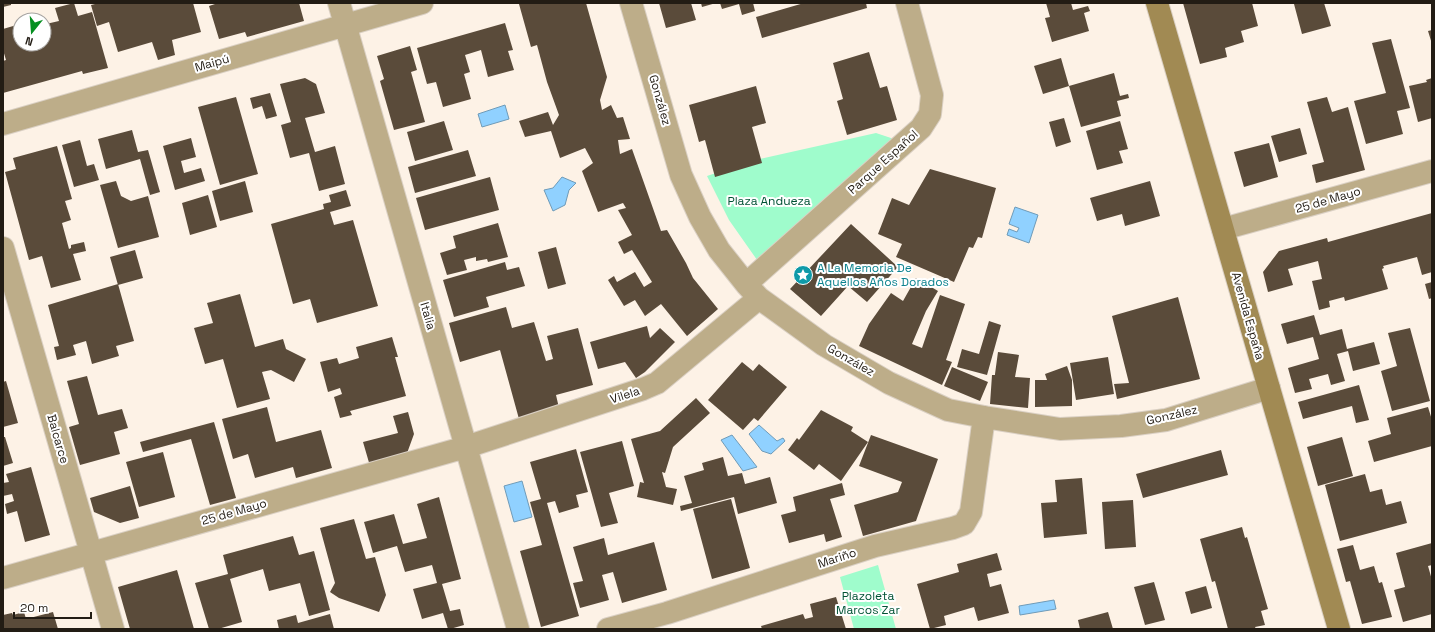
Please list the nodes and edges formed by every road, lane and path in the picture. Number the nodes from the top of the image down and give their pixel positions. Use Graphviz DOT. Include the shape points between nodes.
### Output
graph roads {
  1 [pos="339,3"];
  2 [pos="422,3"];
  3 [pos="632,3"];
  4 [pos="907,3"];
  5 [pos="1157,3"];
  6 [pos="345,25"];
  7 [pos="3,124"];
  8 [pos="1432,171"];
  9 [pos="1223,230"];
  10 [pos="3,248"];
  11 [pos="753,291"];
  12 [pos="1269,388"];
  13 [pos="984,417"];
  14 [pos="466,447"];
  15 [pos="92,553"];
  16 [pos="3,578"];
  17 [pos="113,629"];
  18 [pos="518,629"];
  19 [pos="608,629"];
  20 [pos="1339,629"];
  1 -- 6 [label="street, Italia"];
  2 -- 6 [label="street, Maipú"];
  3 -- 11 [label="street, González" via="681,175 700,217 719,250"];
  4 -- 11 [label="street, Parque Español" via="932,95 930,114 921,128"];
  5 -- 9 [label="main road, Avenida España"];
  6 -- 7 [label="street, Maipú"];
  6 -- 14 [label="street, Italia"];
  8 -- 9 [label="street, 25 de Mayo"];
  9 -- 12 [label="main road, Avenida España"];
  10 -- 15 [label="street, Balcarce"];
  11 -- 13 [label="street, González" via="824,345 889,382 948,410"];
  11 -- 14 [label="street, Vilela" via="657,383"];
  12 -- 13 [label="street, González" via="1166,420 1121,426 1060,429"];
  12 -- 20 [label="main road, Avenida España"];
  13 -- 19 [label="street, Mariño" via="971,512 964,524 875,546 667,613"];
  14 -- 15 [label="street, 25 de Mayo"];
  14 -- 18 [label="street, Italia"];
  15 -- 16 [label="street, 25 de Mayo"];
  15 -- 17 [label="street, Balcarce"];
}
